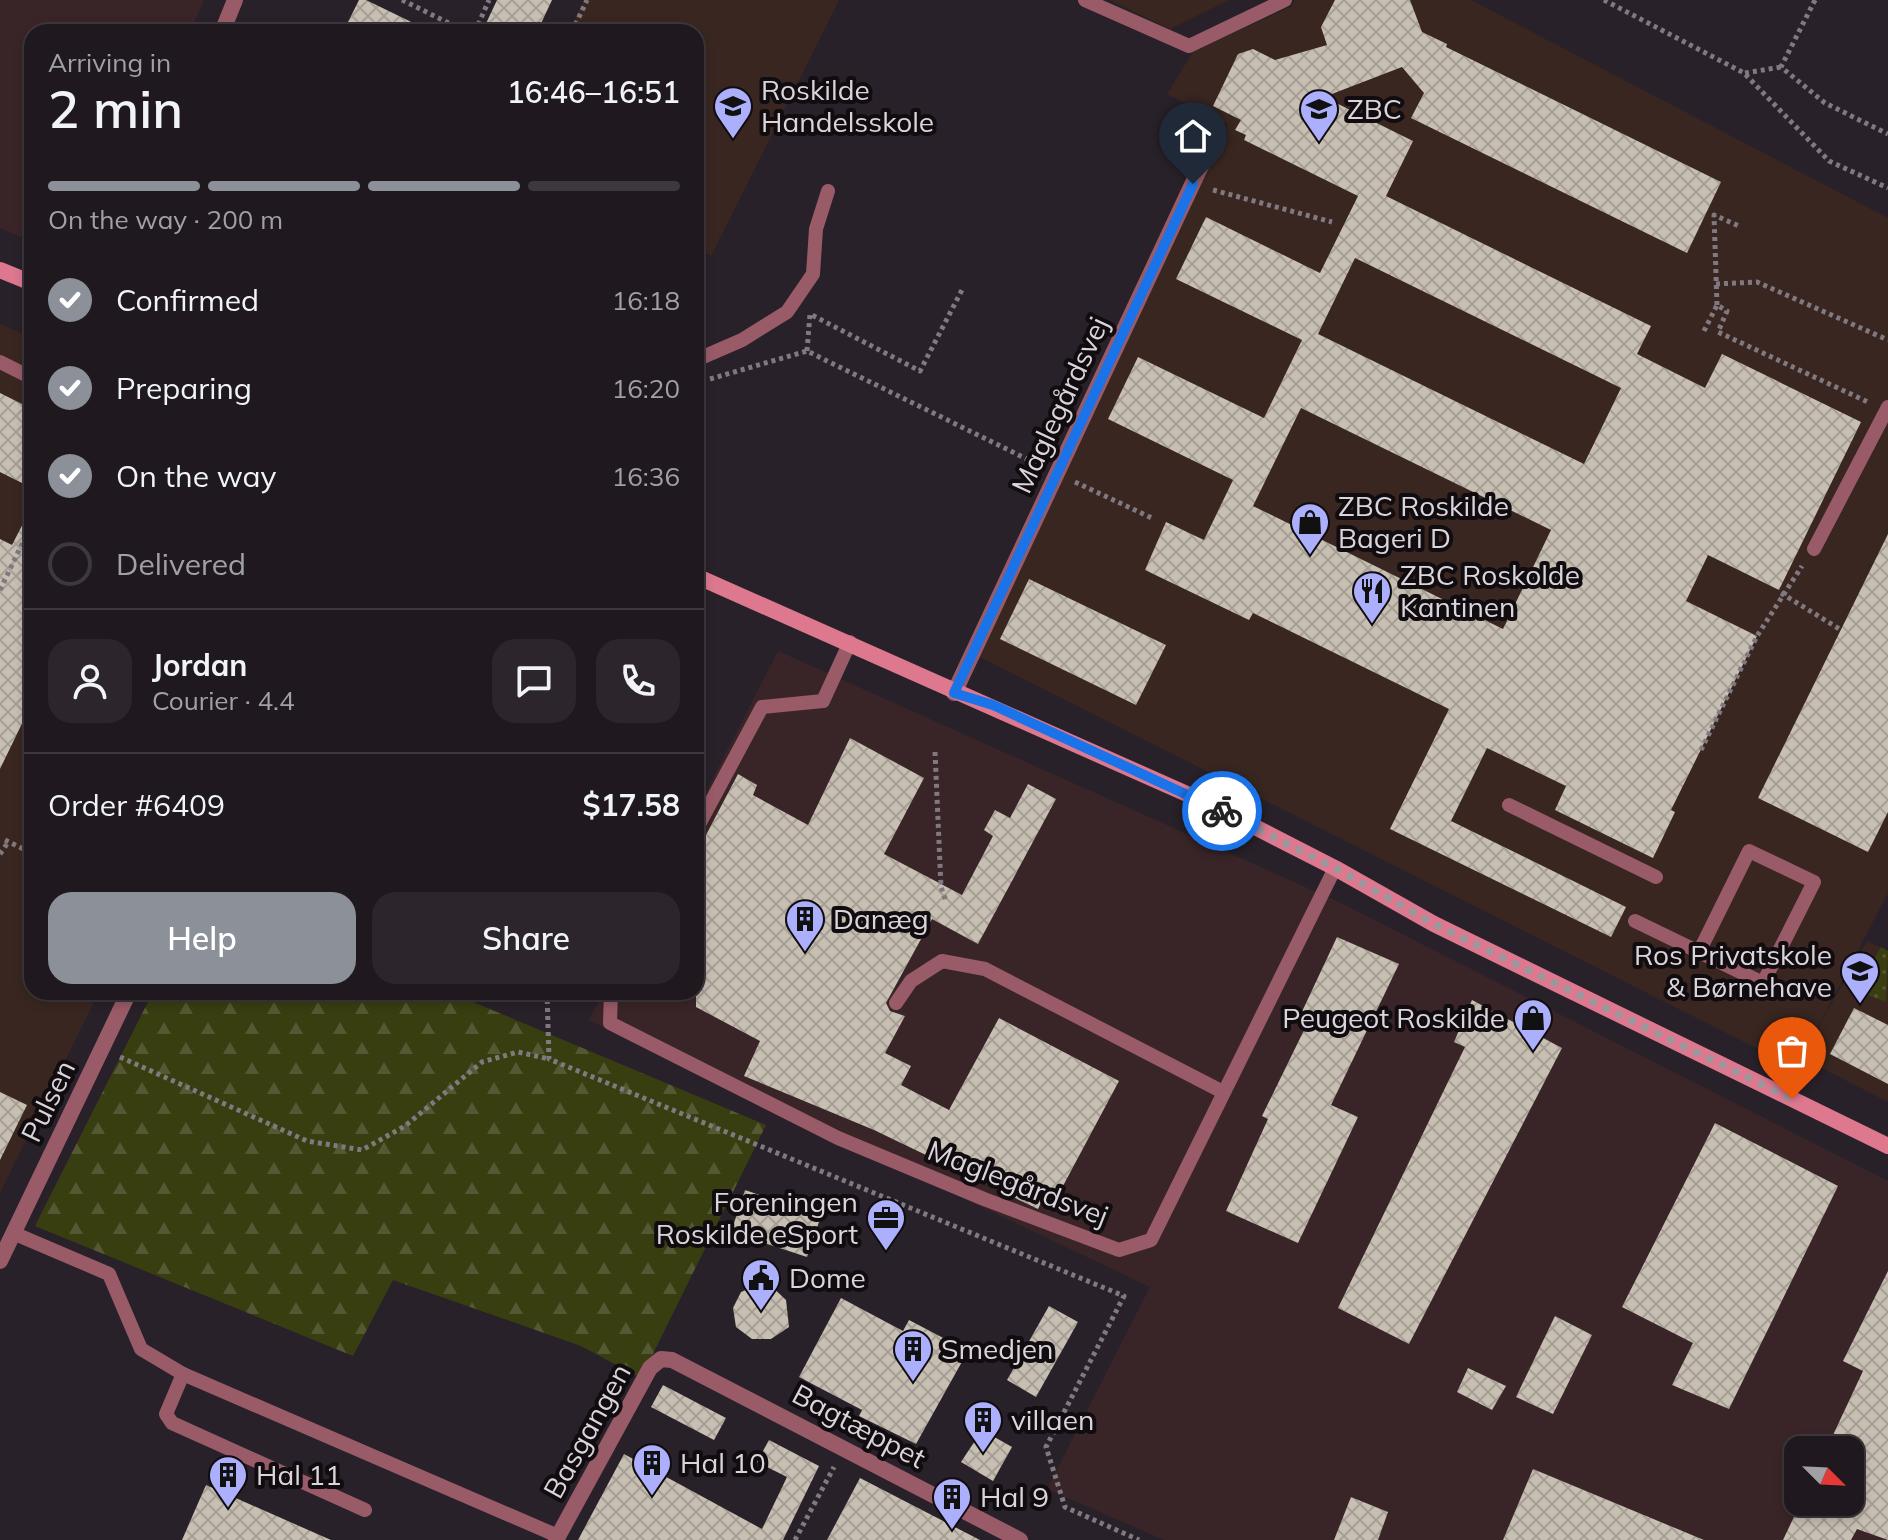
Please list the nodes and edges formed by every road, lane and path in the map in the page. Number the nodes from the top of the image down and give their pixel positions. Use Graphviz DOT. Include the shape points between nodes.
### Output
graph roads {
  1 [pos="235,0"];
  2 [pos="402,0"];
  3 [pos="489,0"];
  4 [pos="587,0"];
  5 [pos="1085,0"];
  6 [pos="1285,0"];
  7 [pos="1604,0"];
  8 [pos="1815,0"];
  9 [pos="225,24"];
  10 [pos="451,24"];
  11 [pos="478,24"];
  12 [pos="576,24"];
  13 [pos="1781,67"];
  14 [pos="1744,73"];
  15 [pos="1888,134"];
  16 [pos="1214,138"];
  17 [pos="1193,184"];
  18 [pos="1888,188"];
  19 [pos="828,191"];
  20 [pos="1332,222"];
  21 [pos="1739,226"];
  22 [pos="0,270"];
  23 [pos="24,280"];
  24 [pos="1716,284"];
  25 [pos="963,288"];
  26 [pos="1717,305"];
  27 [pos="1704,331"];
  28 [pos="1888,340"];
  29 [pos="807,351"];
  30 [pos="704,357"];
  31 [pos="0,362"];
  32 [pos="24,374"];
  33 [pos="704,381"];
  34 [pos="1887,409"];
  35 [pos="1057,474"];
  36 [pos="1154,519"];
  37 [pos="24,540"];
  38 [pos="1814,549"];
  39 [pos="704,579"];
  40 [pos="0,590"];
  41 [pos="1781,593"];
  42 [pos="1841,630"];
  43 [pos="850,642"];
  44 [pos="954,693"];
  45 [pos="1701,750"];
  46 [pos="935,752"];
  47 [pos="1509,805"];
  48 [pos="704,815"];
  49 [pos="24,849"];
  50 [pos="0,854"];
  51 [pos="1335,868"];
  52 [pos="1656,877"];
  53 [pos="946,901"];
  54 [pos="1635,921"];
  55 [pos="1699,952"];
  56 [pos="125,1000"];
  57 [pos="547,1000"];
  58 [pos="611,1000"];
  59 [pos="896,1003"];
  60 [pos="102,1049"];
  61 [pos="549,1059"];
  62 [pos="1223,1092"];
  63 [pos="1888,1146"];
  64 [pos="13,1233"];
  65 [pos="0,1261"];
  66 [pos="672,1360"];
  67 [pos="183,1374"];
  68 [pos="845,1447"];
  69 [pos="365,1510"];
  70 [pos="557,1538"];
  71 [pos="795,1540"];
  72 [pos="1020,1540"];
  73 [pos="1139,1540"];
  1 -- 9 [label="street"];
  2 -- 10 [label="path"];
  3 -- 11 [label="path"];
  4 -- 12 [label="path"];
  5 -- 6 [label="lane" via="1189,46"];
  7 -- 14 [label="path"];
  8 -- 13 [label="path"];
  13 -- 14 [label="path"];
  13 -- 15 [label="path" via="1825,103"];
  14 -- 18 [label="path" via="1829,161"];
  16 -- 17 [label="street, Maglegårdsvej"];
  17 -- 20 [label="path"];
  17 -- 35 [label="street, Maglegårdsvej"];
  19 -- 30 [label="lane" via="816,229 813,274 787,312"];
  21 -- 24 [label="path" via="1714,215"];
  22 -- 23 [label="street"];
  24 -- 26 [label="path"];
  24 -- 28 [label="path" via="1757,282"];
  25 -- 29 [label="path" via="920,371 810,314"];
  26 -- 27 [label="path"];
  26 -- 34 [label="path" via="1727,311 1718,332"];
  29 -- 33 [label="path"];
  29 -- 35 [label="path"];
  31 -- 32 [label="lane"];
  34 -- 38 [label="lane"];
  35 -- 36 [label="path"];
  35 -- 44 [label="street, Maglegårdsvej"];
  37 -- 40 [label="path"];
  38 -- 41 [label="path"];
  39 -- 43 [label="street"];
  41 -- 42 [label="path"];
  41 -- 45 [label="path"];
  43 -- 44 [label="street"];
  43 -- 48 [label="lane" via="823,701 762,707"];
  44 -- 51 [label="street" via="993,705 1214,806"];
  46 -- 53 [label="path"];
  47 -- 52 [label="lane"];
  49 -- 50 [label="path" via="7,841"];
  51 -- 62 [label="lane, Maglegårdsvej"];
  51 -- 63 [label="street" via="1434,924"];
  54 -- 55 [label="lane"];
  55 -- 55 [label="lane" via="1749,851 1814,882 1763,983"];
  56 -- 60 [label="street, Pulsen"];
  57 -- 61 [label="path"];
  58 -- 62 [label="lane, Maglegårdsvej" via="610,1023 838,1138 1119,1250 1151,1240"];
  59 -- 62 [label="lane" via="911,981 942,961 985,969"];
  60 -- 61 [label="path" via="307,1141 362,1150 405,1126 482,1062 518,1052"];
  60 -- 64 [label="street, Pulsen"];
  61 -- 73 [label="path" via="1124,1296 1046,1447 1065,1507"];
  64 -- 65 [label="street, Pulsen"];
  64 -- 67 [label="lane" via="109,1274 141,1349"];
  66 -- 68 [label="street, Bagtæppet"];
  66 -- 70 [label="street, Basgangen" via="661,1359 650,1368"];
  67 -- 69 [label="lane" via="167,1406 172,1423"];
  67 -- 70 [label="lane"];
  68 -- 71 [label="path"];
  68 -- 72 [label="street, Bagtæppet"];
}
